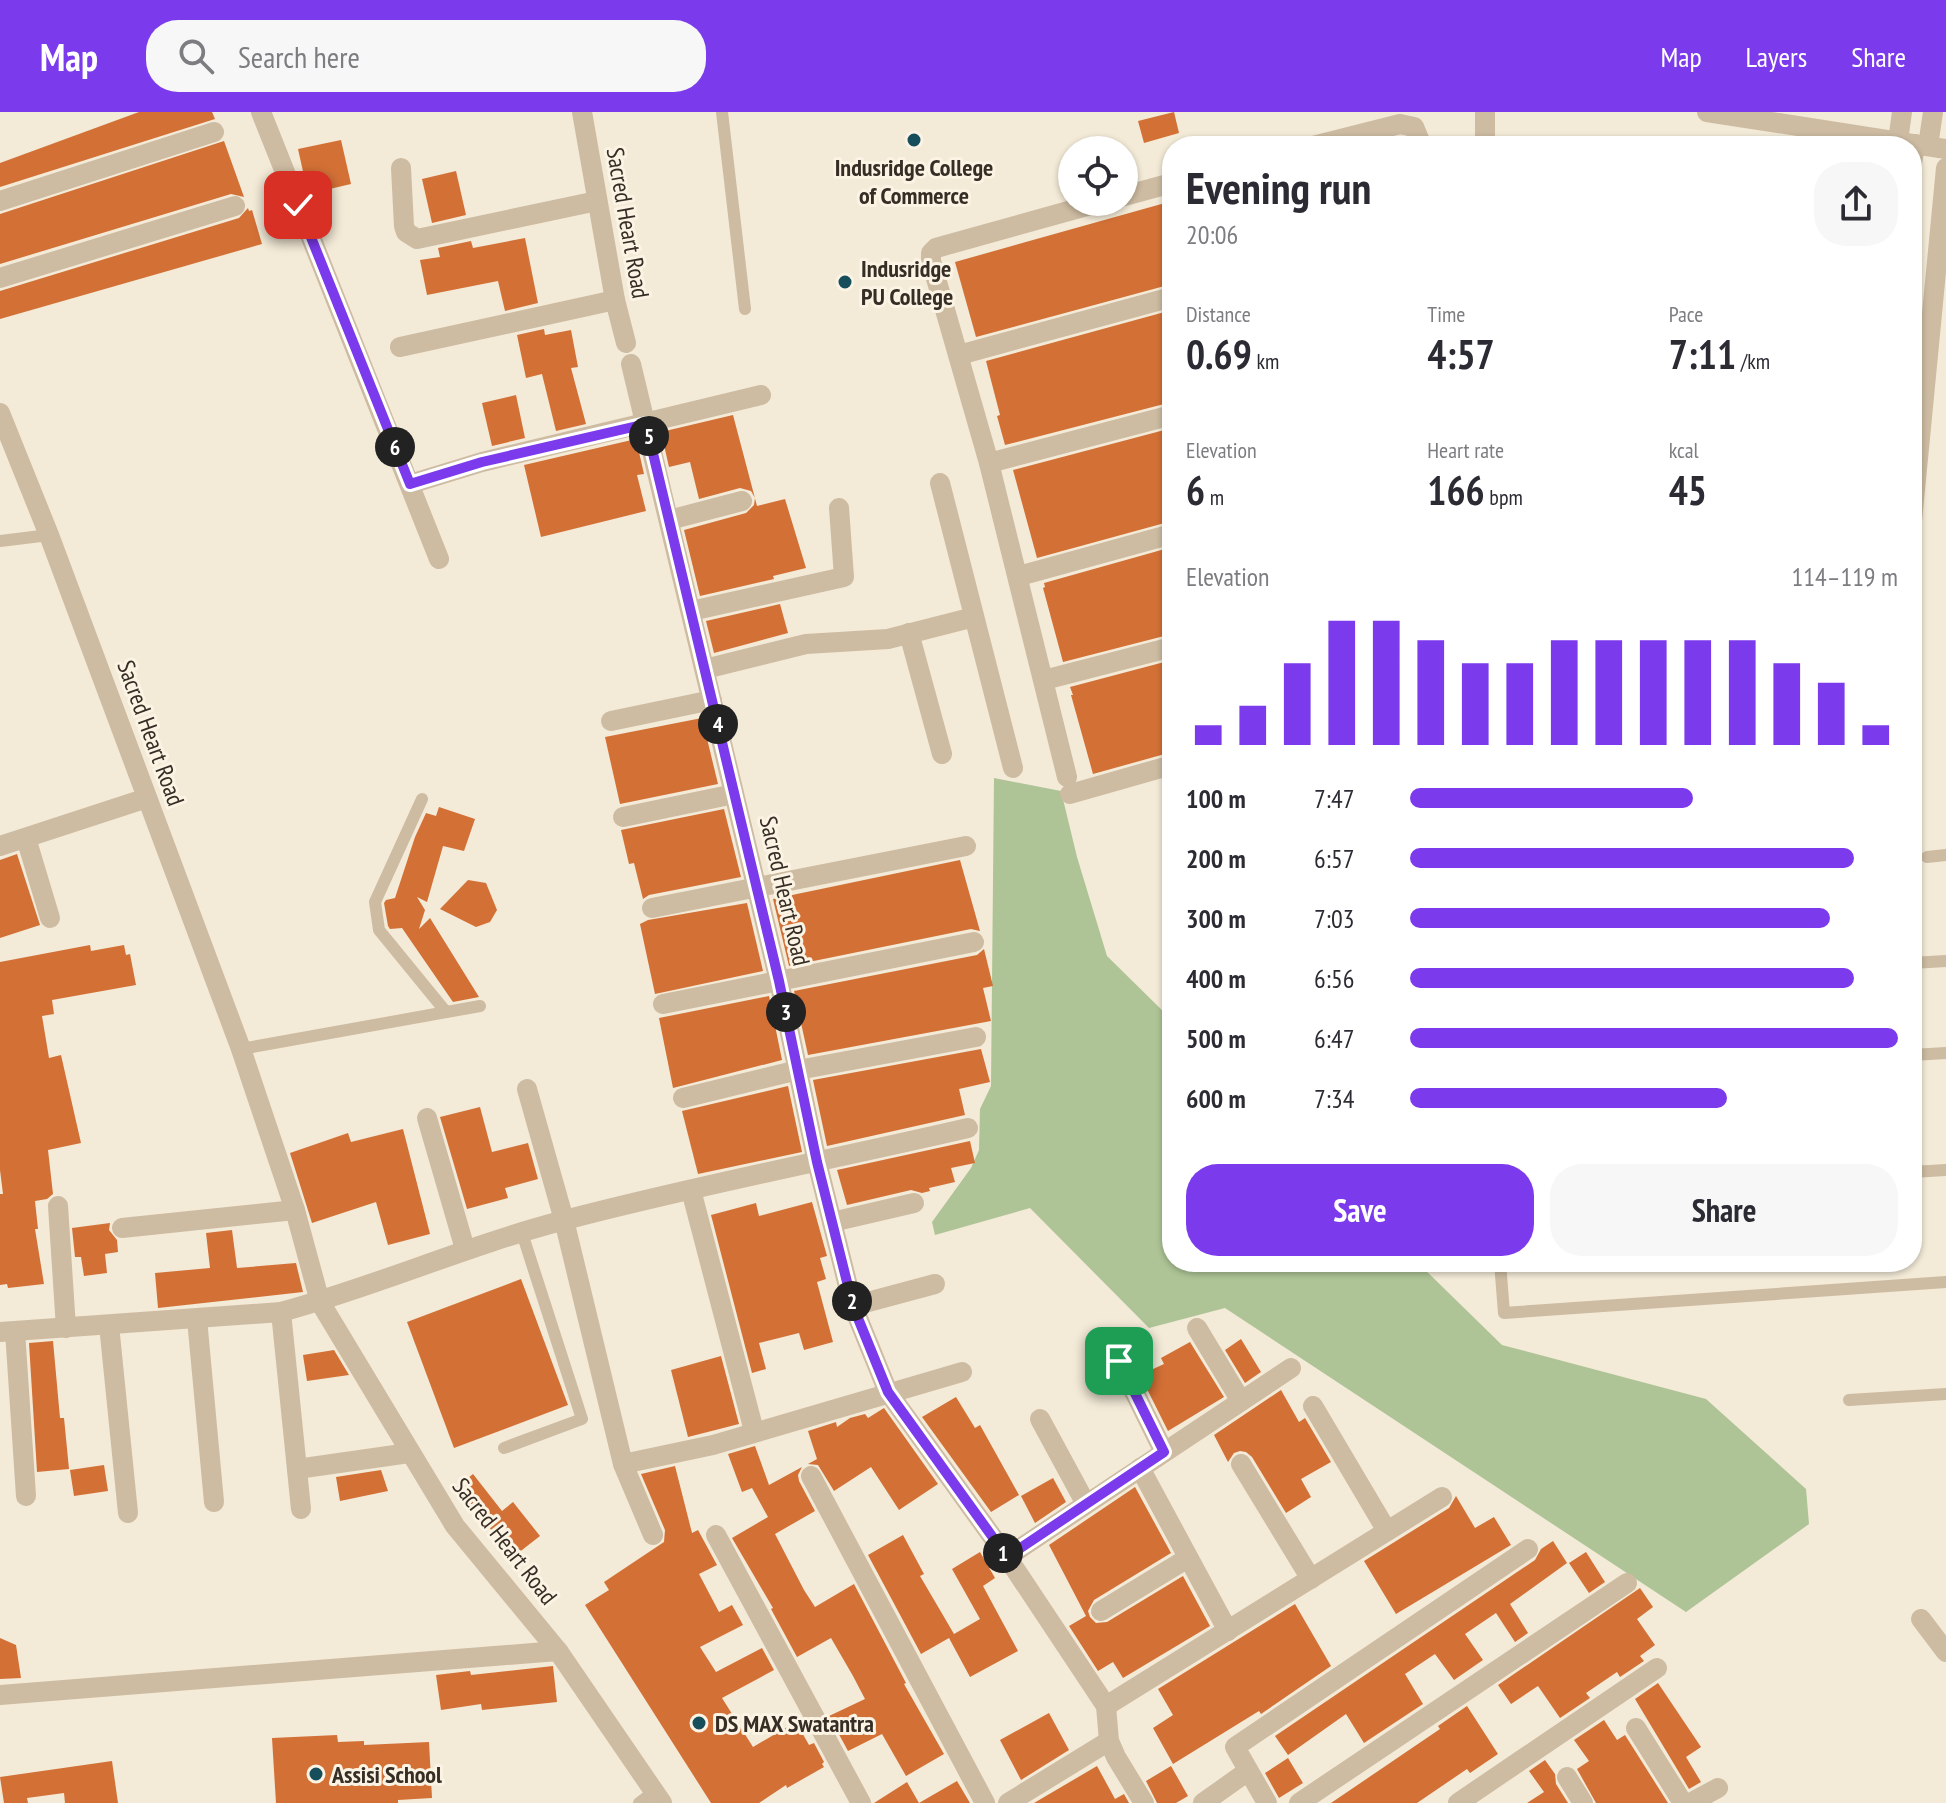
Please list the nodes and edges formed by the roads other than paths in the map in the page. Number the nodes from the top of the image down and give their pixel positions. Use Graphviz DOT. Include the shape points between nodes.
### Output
graph roads {
  1 [pos="261,112"];
  2 [pos="582,112"];
  3 [pos="722,112"];
  4 [pos="1485,112"];
  5 [pos="1707,112"];
  6 [pos="1902,112"];
  7 [pos="1933,112"];
  8 [pos="214,132"];
  9 [pos="1353,136"];
  10 [pos="1418,136"];
  11 [pos="1485,136"];
  12 [pos="1845,136"];
  13 [pos="1914,136"];
  14 [pos="1922,143"];
  15 [pos="401,168"];
  16 [pos="1946,168"];
  17 [pos="1162,186"];
  18 [pos="1138,192"];
  19 [pos="0,201"];
  20 [pos="597,201"];
  21 [pos="235,206"];
  22 [pos="1058,214"];
  23 [pos="0,278"];
  24 [pos="615,300"];
  25 [pos="1162,300"];
  26 [pos="745,309"];
  27 [pos="626,343"];
  28 [pos="400,347"];
  29 [pos="959,355"];
  30 [pos="631,364"];
  31 [pos="761,395"];
  32 [pos="1,417"];
  33 [pos="1922,417"];
  34 [pos="1162,418"];
  35 [pos="646,424"];
  36 [pos="989,463"];
  37 [pos="940,483"];
  38 [pos="410,484"];
  39 [pos="742,501"];
  40 [pos="839,508"];
  41 [pos="669,520"];
  42 [pos="49,535"];
  43 [pos="1162,537"];
  44 [pos="0,541"];
  45 [pos="439,559"];
  46 [pos="1019,576"];
  47 [pos="691,611"];
  48 [pos="974,617"];
  49 [pos="909,633"];
  50 [pos="1162,650"];
  51 [pos="705,669"];
  52 [pos="1044,680"];
  53 [pos="712,700"];
  54 [pos="611,721"];
  55 [pos="942,754"];
  56 [pos="1162,767"];
  57 [pos="1013,768"];
  58 [pos="734,794"];
  59 [pos="147,798"];
  60 [pos="422,799"];
  61 [pos="623,817"];
  62 [pos="26,838"];
  63 [pos="0,846"];
  64 [pos="966,846"];
  65 [pos="1946,855"];
  66 [pos="1927,857"];
  67 [pos="757,887"];
  68 [pos="652,908"];
  69 [pos="50,918"];
  70 [pos="974,942"];
  71 [pos="1946,961"];
  72 [pos="1922,962"];
  73 [pos="779,981"];
  74 [pos="663,1004"];
  75 [pos="480,1006"];
  76 [pos="446,1012"];
  77 [pos="976,1037"];
  78 [pos="241,1049"];
  79 [pos="1946,1053"];
  80 [pos="1922,1054"];
  81 [pos="798,1070"];
  82 [pos="527,1089"];
  83 [pos="683,1098"];
  84 [pos="427,1118"];
  85 [pos="968,1128"];
  86 [pos="817,1162"];
  87 [pos="1946,1170"];
  88 [pos="1922,1171"];
  89 [pos="691,1190"];
  90 [pos="914,1203"];
  91 [pos="58,1206"];
  92 [pos="295,1210"];
  93 [pos="564,1220"];
  94 [pos="832,1222"];
  95 [pos="122,1228"];
  96 [pos="522,1233"];
  97 [pos="465,1249"];
  98 [pos="1501,1272"];
  99 [pos="1946,1282"];
  100 [pos="935,1284"];
  101 [pos="320,1302"];
  102 [pos="853,1306"];
  103 [pos="281,1312"];
  104 [pos="197,1319"];
  105 [pos="109,1325"];
  106 [pos="66,1328"];
  107 [pos="1197,1328"];
  108 [pos="7,1332"];
  109 [pos="1119,1361"];
  110 [pos="1291,1368"];
  111 [pos="962,1372"];
  112 [pos="888,1392"];
  113 [pos="1946,1394"];
  114 [pos="1849,1400"];
  115 [pos="1241,1401"];
  116 [pos="1313,1406"];
  117 [pos="1040,1419"];
  118 [pos="754,1431"];
  119 [pos="504,1448"];
  120 [pos="1164,1452"];
  121 [pos="409,1453"];
  122 [pos="623,1464"];
  123 [pos="1241,1464"];
  124 [pos="1140,1468"];
  125 [pos="297,1469"];
  126 [pos="811,1476"];
  127 [pos="26,1496"];
  128 [pos="1442,1497"];
  129 [pos="214,1502"];
  130 [pos="1086,1504"];
  131 [pos="301,1509"];
  132 [pos="128,1513"];
  133 [pos="1387,1531"];
  134 [pos="653,1535"];
  135 [pos="716,1535"];
  136 [pos="1528,1549"];
  137 [pos="1007,1557"];
  138 [pos="1188,1558"];
  139 [pos="1311,1579"];
  140 [pos="1627,1583"];
  141 [pos="1101,1611"];
  142 [pos="1921,1619"];
  143 [pos="1228,1631"];
  144 [pos="558,1651"];
  145 [pos="1946,1652"];
  146 [pos="1657,1668"];
  147 [pos="0,1695"];
  148 [pos="1106,1706"];
  149 [pos="1636,1728"];
  150 [pos="1109,1741"];
  151 [pos="1248,1771"];
  152 [pos="1567,1777"];
  153 [pos="1718,1788"];
  154 [pos="652,1799"];
  155 [pos="861,1803"];
  156 [pos="985,1803"];
  157 [pos="1008,1803"];
  158 [pos="1144,1803"];
  159 [pos="1203,1803"];
  160 [pos="1267,1803"];
  161 [pos="1299,1803"];
  162 [pos="1458,1803"];
  163 [pos="1583,1803"];
  164 [pos="1683,1803"];
  165 [pos="1690,1803"];
  1 -- 38 [label="street"];
  2 -- 20 [label="street, Sacred Heart Road"];
  3 -- 26 [label="lane"];
  4 -- 11 [label="street"];
  5 -- 12 [label="street"];
  6 -- 13 [label="street"];
  7 -- 14 [label="street"];
  8 -- 19 [label="street"];
  9 -- 10 [label="street" via="1400,124 1414,127"];
  15 -- 20 [label="street" via="404,226 417,239"];
  16 -- 33 [label="street"];
  17 -- 18 [label="street"];
  20 -- 24 [label="street, Sacred Heart Road"];
  21 -- 23 [label="street"];
  22 -- 29 [label="street" via="931,253"];
  24 -- 27 [label="street, Sacred Heart Road"];
  24 -- 28 [label="street"];
  25 -- 29 [label="street"];
  29 -- 36 [label="street"];
  30 -- 35 [label="street, Sacred Heart Road"];
  31 -- 35 [label="street"];
  32 -- 42 [label="street, Sacred Heart Road"];
  34 -- 36 [label="street"];
  35 -- 38 [label="street"];
  35 -- 41 [label="street, Sacred Heart Road"];
  36 -- 46 [label="street"];
  37 -- 48 [label="street"];
  38 -- 45 [label="street"];
  39 -- 41 [label="street"];
  40 -- 47 [label="street" via="844,577"];
  41 -- 47 [label="street, Sacred Heart Road"];
  42 -- 44 [label="lane"];
  42 -- 59 [label="street, Sacred Heart Road"];
  43 -- 46 [label="street"];
  46 -- 52 [label="street"];
  47 -- 51 [label="street, Sacred Heart Road"];
  48 -- 49 [label="street"];
  48 -- 57 [label="street"];
  49 -- 51 [label="street" via="806,644"];
  49 -- 55 [label="street"];
  50 -- 52 [label="street"];
  51 -- 53 [label="street, Sacred Heart Road"];
  52 -- 56 [label="street" via="1069,786"];
  53 -- 54 [label="street"];
  53 -- 58 [label="street, Sacred Heart Road"];
  58 -- 61 [label="street"];
  58 -- 67 [label="street, Sacred Heart Road"];
  59 -- 62 [label="street"];
  59 -- 78 [label="street, Sacred Heart Road"];
  60 -- 76 [label="lane" via="375,902 379,930"];
  62 -- 63 [label="street"];
  62 -- 69 [label="street"];
  64 -- 67 [label="street"];
  65 -- 66 [label="lane"];
  67 -- 68 [label="street"];
  67 -- 73 [label="street, Sacred Heart Road"];
  70 -- 73 [label="street"];
  71 -- 72 [label="lane"];
  73 -- 74 [label="street"];
  73 -- 81 [label="street, Sacred Heart Road"];
  75 -- 76 [label="lane"];
  76 -- 78 [label="lane"];
  77 -- 81 [label="street"];
  78 -- 92 [label="street, Sacred Heart Road"];
  79 -- 80 [label="lane"];
  81 -- 83 [label="street"];
  81 -- 86 [label="street, Sacred Heart Road"];
  82 -- 93 [label="street"];
  84 -- 97 [label="street"];
  85 -- 86 [label="street"];
  86 -- 89 [label="street"];
  86 -- 94 [label="street, Sacred Heart Road"];
  87 -- 88 [label="lane"];
  89 -- 93 [label="street"];
  89 -- 118 [label="street"];
  90 -- 94 [label="street"];
  91 -- 106 [label="street"];
  92 -- 95 [label="street"];
  92 -- 101 [label="street, Sacred Heart Road"];
  93 -- 96 [label="street"];
  93 -- 122 [label="street"];
  94 -- 102 [label="street, Sacred Heart Road"];
  96 -- 97 [label="street"];
  96 -- 119 [label="lane" via="582,1419"];
  97 -- 101 [label="street"];
  98 -- 99 [label="lane" via="1504,1313"];
  100 -- 102 [label="street"];
  101 -- 103 [label="street"];
  101 -- 121 [label="street, Sacred Heart Road"];
  102 -- 112 [label="street, Sacred Heart Road"];
  103 -- 104 [label="street"];
  103 -- 125 [label="street"];
  104 -- 105 [label="street"];
  104 -- 129 [label="street"];
  105 -- 106 [label="street"];
  105 -- 132 [label="street"];
  106 -- 108 [label="street"];
  107 -- 115 [label="street"];
  108 -- 127 [label="street"];
  109 -- 120 [label="street"];
  110 -- 115 [label="street"];
  111 -- 112 [label="street"];
  112 -- 118 [label="street"];
  112 -- 137 [label="street, Sacred Heart Road"];
  113 -- 114 [label="lane"];
  115 -- 120 [label="street"];
  116 -- 133 [label="street"];
  117 -- 130 [label="street"];
  118 -- 122 [label="street"];
  120 -- 124 [label="street"];
  121 -- 125 [label="street"];
  121 -- 144 [label="street, Sacred Heart Road" via="455,1526"];
  122 -- 134 [label="street"];
  123 -- 139 [label="street"];
  124 -- 130 [label="street"];
  124 -- 138 [label="street"];
  125 -- 131 [label="street"];
  126 -- 156 [label="street"];
  128 -- 133 [label="street"];
  130 -- 137 [label="street"];
  133 -- 139 [label="street"];
  135 -- 155 [label="street"];
  136 -- 151 [label="street" via="1235,1747"];
  137 -- 148 [label="street, Sacred Heart Road"];
  138 -- 141 [label="street"];
  138 -- 143 [label="street"];
  139 -- 143 [label="street"];
  140 -- 161 [label="street"];
  142 -- 145 [label="street"];
  143 -- 148 [label="street"];
  144 -- 147 [label="street"];
  144 -- 154 [label="street, Sacred Heart Road"];
  146 -- 162 [label="street"];
  148 -- 150 [label="street"];
  149 -- 164 [label="street"];
  150 -- 157 [label="street"];
  150 -- 158 [label="street"];
  151 -- 159 [label="street"];
  151 -- 160 [label="street"];
  152 -- 163 [label="street"];
  153 -- 165 [label="street"];
}
